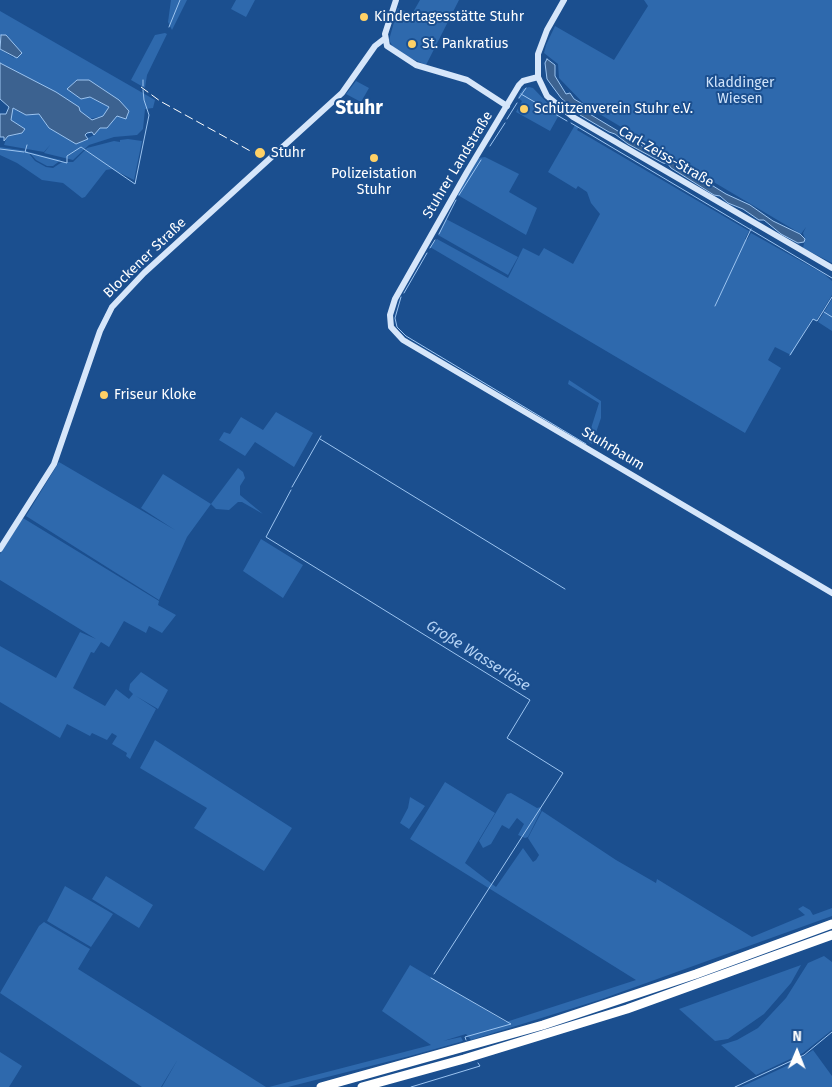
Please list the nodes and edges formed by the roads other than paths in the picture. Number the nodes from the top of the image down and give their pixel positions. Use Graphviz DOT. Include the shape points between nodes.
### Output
graph roads {
  1 [pos="396,0"];
  2 [pos="564,0"];
  3 [pos="384,39"];
  4 [pos="538,77"];
  5 [pos="507,106"];
  6 [pos="832,268"];
  7 [pos="390,319"];
  8 [pos="0,549"];
  9 [pos="832,593"];
  10 [pos="832,924"];
  11 [pos="832,935"];
  12 [pos="321,1087"];
  13 [pos="362,1087"];
  1 -- 3 [label="street"];
  2 -- 4 [label="street" via="539,48"];
  3 -- 5 [label="street, Stuhrer Landstraße" via="388,46 409,61 467,80"];
  3 -- 8 [label="street, Blockener Straße" via="375,46 342,93 112,306 100,331 54,464"];
  4 -- 5 [label="street" via="521,83"];
  4 -- 6 [label="street, Carl-Zeiss-Straße" via="548,96 573,117"];
  5 -- 7 [label="street, Stuhrer Landstraße" via="395,299"];
  7 -- 9 [label="street, Stuhrbaum" via="395,333 403,340"];
  10 -- 12 [label="highway" via="552,1022"];
  11 -- 13 [label="highway" via="627,1009"];
}
